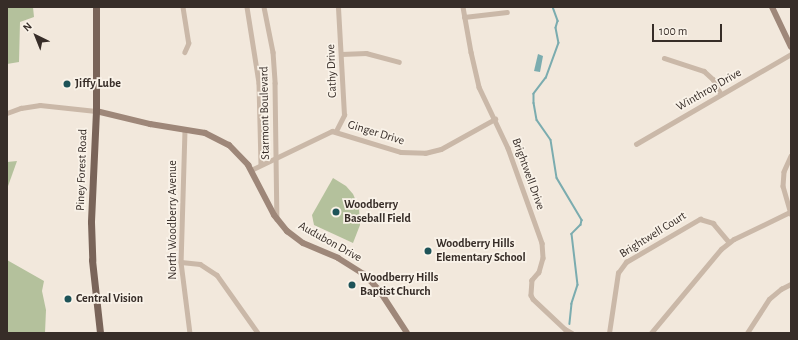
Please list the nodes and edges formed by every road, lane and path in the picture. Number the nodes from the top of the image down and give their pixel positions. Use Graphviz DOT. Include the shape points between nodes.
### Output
graph roads {
  1 [pos="96,7"];
  2 [pos="183,7"];
  3 [pos="247,7"];
  4 [pos="264,7"];
  5 [pos="338,7"];
  6 [pos="463,7"];
  7 [pos="772,7"];
  8 [pos="507,12"];
  9 [pos="464,17"];
  10 [pos="791,47"];
  11 [pos="185,52"];
  12 [pos="341,54"];
  13 [pos="791,54"];
  14 [pos="664,58"];
  15 [pos="399,62"];
  16 [pos="721,94"];
  17 [pos="96,111"];
  18 [pos="7,113"];
  19 [pos="495,119"];
  20 [pos="185,130"];
  21 [pos="336,131"];
  22 [pos="636,144"];
  23 [pos="791,156"];
  24 [pos="275,158"];
  25 [pos="262,164"];
  26 [pos="251,170"];
  27 [pos="791,213"];
  28 [pos="277,219"];
  29 [pos="729,242"];
  30 [pos="181,262"];
  31 [pos="791,284"];
  32 [pos="568,332"];
  33 [pos="100,333"];
  34 [pos="190,333"];
  35 [pos="258,333"];
  36 [pos="407,333"];
  37 [pos="609,333"];
  38 [pos="651,333"];
  39 [pos="748,333"];
  1 -- 17 [label="main road, Piney Forest Road"];
  2 -- 11 [label="street" via="189,43"];
  3 -- 25 [label="street, Starmont Boulevard" via="259,83"];
  4 -- 24 [label="street, Starmont Boulevard" via="273,52"];
  5 -- 12 [label="street, Cathy Drive"];
  6 -- 9 [label="street, Brightwell Drive"];
  7 -- 10 [label="street"];
  8 -- 9 [label="street"];
  9 -- 19 [label="street, Brightwell Drive" via="479,87"];
  12 -- 15 [label="street" via="366,53"];
  12 -- 21 [label="street, Cathy Drive" via="344,116"];
  13 -- 16 [label="street, Winthrop Drive"];
  14 -- 16 [label="street" via="704,71 713,79"];
  16 -- 22 [label="street, Winthrop Drive"];
  17 -- 18 [label="street" via="40,105"];
  17 -- 20 [label="street, Audubon Drive"];
  17 -- 33 [label="main road, Piney Forest Road" via="91,222 92,260"];
  19 -- 21 [label="street, Ginger Drive" via="441,149 425,153 401,152"];
  19 -- 32 [label="street, Brightwell Drive" via="542,243 543,258 541,267 532,280 531,295"];
  20 -- 26 [label="street, Audubon Drive" via="205,133 221,140 239,153"];
  20 -- 30 [label="street, North Woodberry Avenue"];
  21 -- 24 [label="street, Ginger Drive" via="328,132"];
  23 -- 27 [label="street" via="784,172 783,186"];
  24 -- 25 [label="street, Ginger Drive"];
  24 -- 28 [label="street, Starmont Boulevard"];
  25 -- 26 [label="street, Ginger Drive"];
  26 -- 28 [label="street, Audubon Drive"];
  27 -- 29 [label="street"];
  28 -- 36 [label="street, Audubon Drive" via="287,231 303,242 338,258 364,274 379,290"];
  29 -- 37 [label="street, Brightwell Court" via="713,223 700,219 626,262 618,273"];
  29 -- 38 [label="street"];
  30 -- 34 [label="street, North Woodberry Avenue"];
  30 -- 35 [label="street" via="200,264 217,275"];
  31 -- 39 [label="street" via="769,299"];
}
